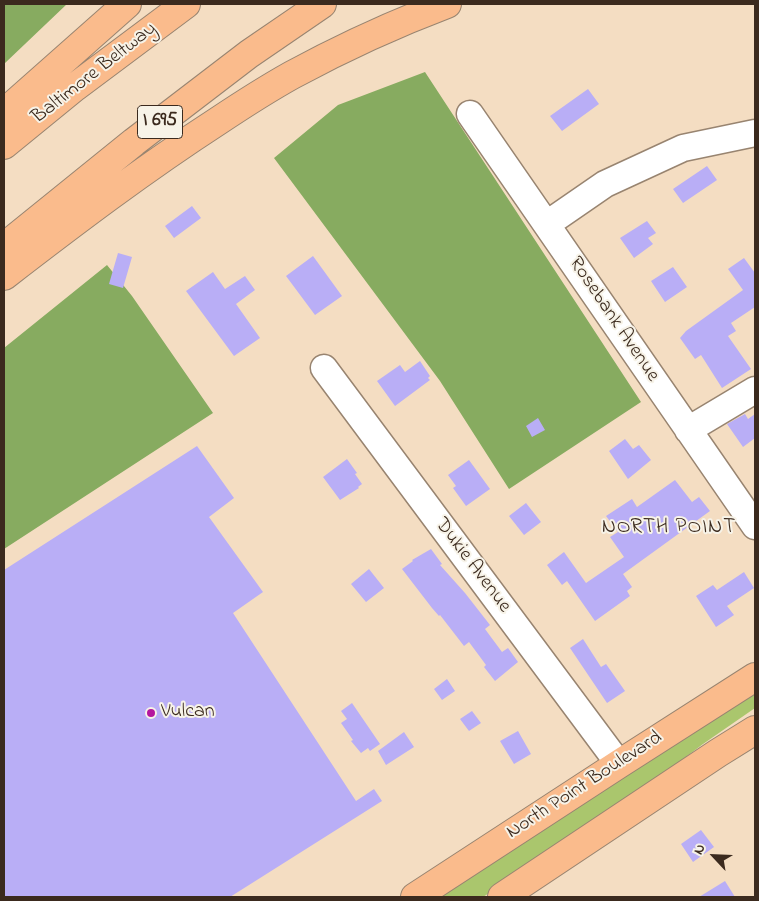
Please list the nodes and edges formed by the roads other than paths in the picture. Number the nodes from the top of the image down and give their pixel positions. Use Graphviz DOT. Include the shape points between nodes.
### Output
graph roads {
  1 [pos="127,4"];
  2 [pos="186,4"];
  3 [pos="322,4"];
  4 [pos="447,4"];
  5 [pos="4,113"];
  6 [pos="470,114"];
  7 [pos="755,133"];
  8 [pos="4,145"];
  9 [pos="547,224"];
  10 [pos="4,247"];
  11 [pos="4,276"];
  12 [pos="324,368"];
  13 [pos="755,390"];
  14 [pos="688,430"];
  15 [pos="755,526"];
  16 [pos="755,676"];
  17 [pos="755,730"];
  18 [pos="619,764"];
  19 [pos="415,897"];
  20 [pos="502,897"];
  1 -- 5 [label="main road"];
  2 -- 8 [label="main road, Baltimore Beltway"];
  3 -- 10 [label="main road, I 695" via="249,54"];
  4 -- 11 [label="main road" via="353,44 237,108 176,148"];
  6 -- 9 [label="street, Rosebank Avenue"];
  7 -- 9 [label="street" via="683,148 605,184"];
  9 -- 14 [label="street, Rosebank Avenue"];
  12 -- 18 [label="street, Dukie Avenue"];
  13 -- 14 [label="street"];
  14 -- 15 [label="street, Rosebank Avenue"];
  16 -- 18 [label="main road, North Point Boulevard"];
  17 -- 20 [label="main road"];
  18 -- 19 [label="main road, North Point Boulevard"];
}
